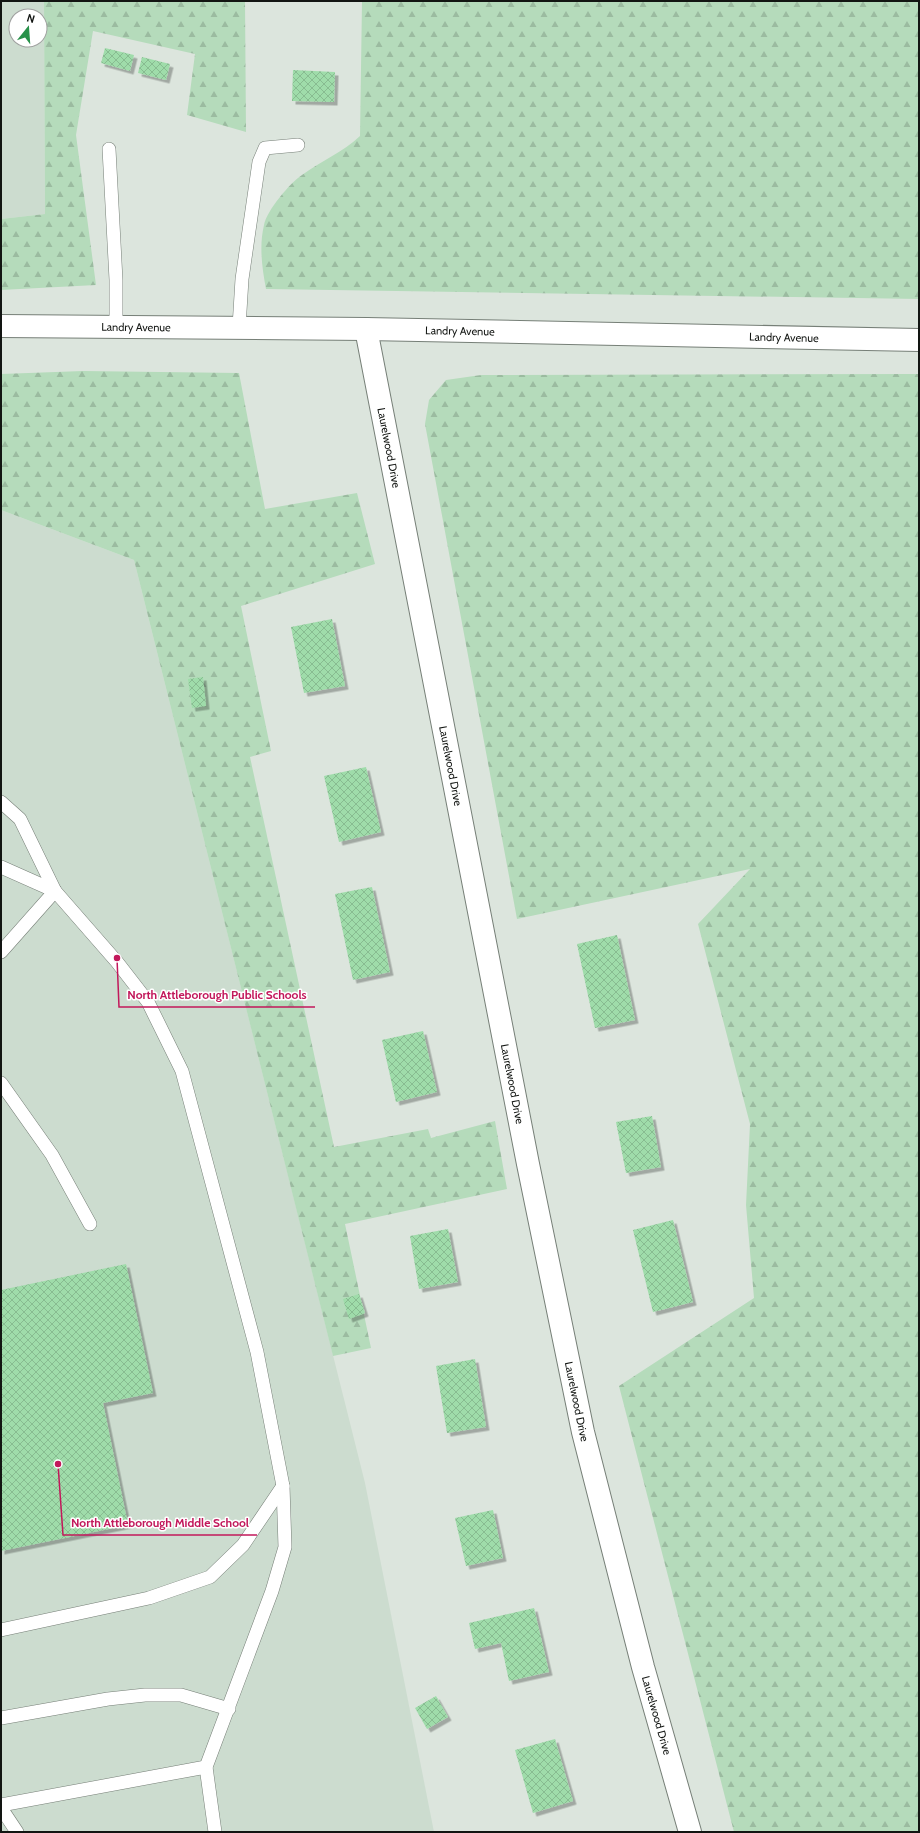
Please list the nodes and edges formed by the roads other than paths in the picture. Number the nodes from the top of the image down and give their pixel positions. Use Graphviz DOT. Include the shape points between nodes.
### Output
graph roads {
  1 [pos="298,145"];
  2 [pos="109,149"];
  3 [pos="1,326"];
  4 [pos="116,326"];
  5 [pos="239,328"];
  6 [pos="366,329"];
  7 [pos="919,340"];
  8 [pos="1,802"];
  9 [pos="1,867"];
  10 [pos="55,891"];
  11 [pos="1,952"];
  12 [pos="1,1083"];
  13 [pos="90,1224"];
  14 [pos="283,1486"];
  15 [pos="1,1630"];
  16 [pos="229,1709"];
  17 [pos="1,1718"];
  18 [pos="206,1767"];
  19 [pos="1,1806"];
  20 [pos="17,1832"];
  21 [pos="215,1832"];
  22 [pos="690,1832"];
  1 -- 5 [label="lane" via="265,148 259,162 242,279"];
  2 -- 4 [label="lane"];
  3 -- 4 [label="street, Landry Avenue"];
  4 -- 5 [label="street, Landry Avenue"];
  5 -- 6 [label="street, Landry Avenue"];
  6 -- 7 [label="street, Landry Avenue"];
  6 -- 22 [label="street, Laurelwood Drive" via="525,1148 583,1432 643,1667"];
  8 -- 10 [label="lane" via="20,819"];
  9 -- 10 [label="lane"];
  10 -- 11 [label="lane"];
  10 -- 14 [label="lane" via="148,1002 182,1071 257,1352"];
  12 -- 13 [label="lane" via="52,1155"];
  14 -- 15 [label="lane" via="243,1544 210,1577 150,1598"];
  14 -- 16 [label="lane" via="285,1547 272,1591"];
  16 -- 17 [label="lane" via="181,1695 145,1695"];
  16 -- 18 [label="lane"];
  18 -- 19 [label="lane"];
  18 -- 21 [label="lane"];
  19 -- 20 [label="lane"];
}
